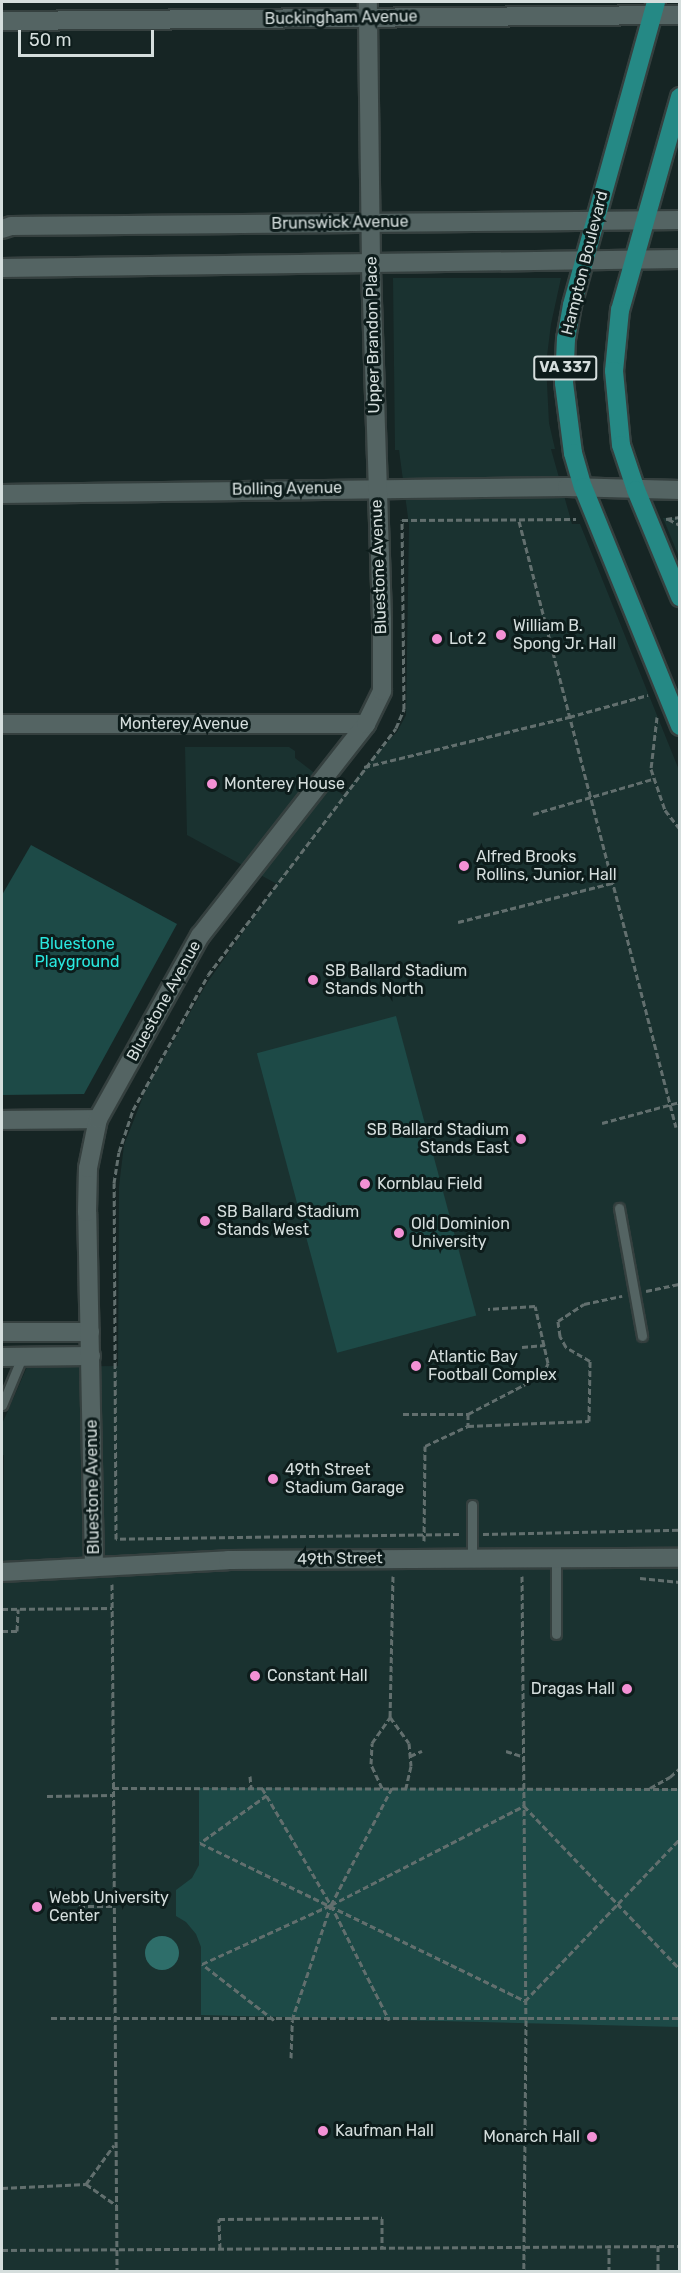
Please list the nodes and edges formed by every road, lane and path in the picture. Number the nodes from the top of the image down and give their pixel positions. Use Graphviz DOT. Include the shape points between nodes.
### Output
graph roads {
  1 [pos="654,8"];
  2 [pos="368,10"];
  3 [pos="680,15"];
  4 [pos="2,21"];
  5 [pos="680,98"];
  6 [pos="680,220"];
  7 [pos="594,221"];
  8 [pos="645,221"];
  9 [pos="371,223"];
  10 [pos="2,229"];
  11 [pos="680,259"];
  12 [pos="635,260"];
  13 [pos="584,261"];
  14 [pos="371,263"];
  15 [pos="2,268"];
  16 [pos="583,487"];
  17 [pos="376,488"];
  18 [pos="636,490"];
  19 [pos="680,490"];
  20 [pos="2,494"];
  21 [pos="666,518"];
  22 [pos="578,519"];
  23 [pos="519,521"];
  24 [pos="680,525"];
  25 [pos="680,597"];
  26 [pos="655,693"];
  27 [pos="657,716"];
  28 [pos="569,717"];
  29 [pos="2,724"];
  30 [pos="366,724"];
  31 [pos="680,726"];
  32 [pos="364,767"];
  33 [pos="653,779"];
  34 [pos="590,797"];
  35 [pos="533,814"];
  36 [pos="680,829"];
  37 [pos="612,884"];
  38 [pos="458,922"];
  39 [pos="680,1102"];
  40 [pos="670,1104"];
  41 [pos="2,1119"];
  42 [pos="98,1119"];
  43 [pos="602,1123"];
  44 [pos="676,1127"];
  45 [pos="619,1208"];
  46 [pos="680,1284"];
  47 [pos="634,1293"];
  48 [pos="488,1309"];
  49 [pos="2,1332"];
  50 [pos="90,1332"];
  51 [pos="642,1336"];
  52 [pos="545,1345"];
  53 [pos="522,1347"];
  54 [pos="22,1356"];
  55 [pos="91,1356"];
  56 [pos="2,1357"];
  57 [pos="2,1405"];
  58 [pos="403,1414"];
  59 [pos="468,1414"];
  60 [pos="468,1426"];
  61 [pos="472,1504"];
  62 [pos="680,1530"];
  63 [pos="424,1534"];
  64 [pos="472,1534"];
  65 [pos="472,1557"];
  66 [pos="425,1558"];
  67 [pos="556,1558"];
  68 [pos="680,1558"];
  69 [pos="94,1566"];
  70 [pos="2,1572"];
  71 [pos="522,1574"];
  72 [pos="393,1575"];
  73 [pos="112,1582"];
  74 [pos="112,1608"];
  75 [pos="2,1609"];
  76 [pos="18,1609"];
  77 [pos="2,1631"];
  78 [pos="556,1634"];
  79 [pos="390,1717"];
  80 [pos="422,1751"];
  81 [pos="506,1751"];
  82 [pos="410,1756"];
  83 [pos="524,1756"];
  84 [pos="680,1768"];
  85 [pos="250,1776"];
  86 [pos="113,1788"];
  87 [pos="251,1788"];
  88 [pos="262,1788"];
  89 [pos="383,1788"];
  90 [pos="392,1788"];
  91 [pos="405,1788"];
  92 [pos="525,1789"];
  93 [pos="648,1789"];
  94 [pos="680,1789"];
  95 [pos="113,1795"];
  96 [pos="267,1795"];
  97 [pos="47,1796"];
  98 [pos="524,1806"];
  99 [pos="680,1839"];
  100 [pos="615,1904"];
  101 [pos="331,1905"];
  102 [pos="79,1906"];
  103 [pos="114,1906"];
  104 [pos="680,1969"];
  105 [pos="525,2001"];
  106 [pos="51,2018"];
  107 [pos="680,2018"];
  108 [pos="526,2019"];
  109 [pos="115,2020"];
  110 [pos="274,2020"];
  111 [pos="292,2020"];
  112 [pos="389,2020"];
  113 [pos="291,2058"];
  114 [pos="116,2143"];
  115 [pos="86,2184"];
  116 [pos="2,2188"];
  117 [pos="116,2205"];
  118 [pos="524,2245"];
  119 [pos="609,2245"];
  120 [pos="658,2246"];
  121 [pos="680,2246"];
  122 [pos="382,2247"];
  123 [pos="117,2249"];
  124 [pos="220,2249"];
  125 [pos="2,2250"];
  126 [pos="117,2271"];
  127 [pos="524,2271"];
  128 [pos="609,2271"];
  129 [pos="658,2271"];
  1 -- 2 [label="street, Buckingham Avenue"];
  1 -- 3 [label="street, Buckingham Avenue"];
  1 -- 7 [label="main road, Hampton Boulevard / VA 337"];
  2 -- 4 [label="street, Buckingham Avenue"];
  2 -- 9 [label="street, Upper Brandon Place"];
  5 -- 8 [label="main road, VA 337"];
  6 -- 8 [label="street, Brunswick Avenue"];
  7 -- 8 [label="street, Brunswick Avenue"];
  7 -- 9 [label="street, Brunswick Avenue"];
  7 -- 13 [label="main road, Hampton Boulevard / VA 337"];
  8 -- 12 [label="main road, VA 337"];
  9 -- 10 [label="street, Brunswick Avenue"];
  9 -- 14 [label="street, Upper Brandon Place"];
  11 -- 12 [label="street"];
  12 -- 13 [label="street"];
  12 -- 18 [label="main road, VA 337" via="620,310 614,371 621,446"];
  13 -- 14 [label="street"];
  13 -- 16 [label="main road, Hampton Boulevard / VA 337" via="566,339 564,383 573,453"];
  14 -- 15 [label="street"];
  14 -- 17 [label="street, Upper Brandon Place"];
  16 -- 17 [label="street, Bolling Avenue"];
  16 -- 18 [label="street, Bolling Avenue"];
  16 -- 31 [label="main road, Hampton Boulevard / VA 337"];
  17 -- 20 [label="street, Bolling Avenue"];
  17 -- 30 [label="street, Bluestone Avenue" via="382,691"];
  18 -- 19 [label="street, Bolling Avenue"];
  18 -- 25 [label="main road, VA 337"];
  21 -- 24 [label="path"];
  22 -- 23 [label="path"];
  23 -- 28 [label="path"];
  23 -- 32 [label="path" via="402,520 404,709 396,728"];
  26 -- 28 [label="path"];
  27 -- 33 [label="path"];
  28 -- 32 [label="path"];
  28 -- 34 [label="path"];
  29 -- 30 [label="street, Monterey Avenue"];
  30 -- 42 [label="street, Bluestone Avenue" via="200,936"];
  32 -- 63 [label="path" via="207,975 133,1110 119,1152 114,1183 116,1539"];
  33 -- 34 [label="path"];
  33 -- 36 [label="path" via="665,810"];
  34 -- 35 [label="path"];
  34 -- 37 [label="path"];
  37 -- 38 [label="path"];
  37 -- 40 [label="path"];
  39 -- 40 [label="path"];
  40 -- 43 [label="path"];
  40 -- 44 [label="path"];
  41 -- 42 [label="street"];
  42 -- 50 [label="street, Bluestone Avenue" via="88,1168"];
  45 -- 47 [label="lane"];
  46 -- 47 [label="path"];
  47 -- 51 [label="lane"];
  47 -- 60 [label="path" via="584,1304 558,1321 566,1347 590,1361 589,1421"];
  48 -- 52 [label="path" via="535,1306"];
  49 -- 50 [label="street"];
  50 -- 55 [label="street, Bluestone Avenue"];
  52 -- 53 [label="path"];
  52 -- 59 [label="path" via="548,1363 543,1375"];
  54 -- 55 [label="street"];
  54 -- 56 [label="street"];
  54 -- 57 [label="lane"];
  55 -- 69 [label="street, Bluestone Avenue"];
  58 -- 59 [label="path"];
  59 -- 60 [label="path"];
  60 -- 63 [label="path" via="425,1446"];
  61 -- 64 [label="lane"];
  62 -- 64 [label="path"];
  63 -- 64 [label="path"];
  63 -- 66 [label="path"];
  64 -- 65 [label="lane"];
  65 -- 66 [label="street, 49th Street"];
  65 -- 67 [label="street, 49th Street"];
  66 -- 69 [label="street, 49th Street"];
  67 -- 68 [label="street, 49th Street"];
  67 -- 78 [label="lane"];
  69 -- 70 [label="street, 49th Street"];
  71 -- 83 [label="path"];
  72 -- 79 [label="path"];
  73 -- 74 [label="path"];
  74 -- 76 [label="path"];
  74 -- 86 [label="path"];
  75 -- 76 [label="path"];
  76 -- 77 [label="path" via="17,1631"];
  79 -- 82 [label="path" via="410,1743"];
  79 -- 89 [label="path" via="372,1743 371,1764"];
  80 -- 82 [label="path"];
  81 -- 83 [label="path"];
  82 -- 91 [label="path"];
  83 -- 92 [label="path"];
  84 -- 93 [label="path"];
  85 -- 87 [label="path"];
  86 -- 87 [label="path"];
  86 -- 95 [label="path"];
  87 -- 88 [label="path"];
  88 -- 89 [label="path"];
  88 -- 96 [label="path"];
  89 -- 90 [label="path"];
  90 -- 91 [label="path"];
  90 -- 101 [label="path"];
  91 -- 92 [label="path"];
  92 -- 93 [label="path"];
  92 -- 98 [label="path"];
  93 -- 94 [label="path"];
  95 -- 97 [label="path"];
  95 -- 103 [label="path"];
  96 -- 101 [label="path"];
  96 -- 101 [label="path" via="200,1843"];
  98 -- 100 [label="path"];
  98 -- 101 [label="path"];
  98 -- 105 [label="path"];
  99 -- 100 [label="path"];
  100 -- 104 [label="path"];
  100 -- 105 [label="path"];
  101 -- 105 [label="path"];
  101 -- 110 [label="path" via="202,1964"];
  101 -- 111 [label="path"];
  101 -- 112 [label="path"];
  102 -- 103 [label="path"];
  103 -- 109 [label="path"];
  105 -- 108 [label="path"];
  106 -- 109 [label="path"];
  107 -- 108 [label="path"];
  108 -- 112 [label="path"];
  108 -- 118 [label="path"];
  109 -- 110 [label="path"];
  109 -- 114 [label="path"];
  110 -- 111 [label="path"];
  111 -- 112 [label="path"];
  111 -- 113 [label="path"];
  114 -- 115 [label="path"];
  114 -- 117 [label="path"];
  115 -- 116 [label="path"];
  115 -- 117 [label="path"];
  117 -- 123 [label="path"];
  118 -- 119 [label="path"];
  118 -- 122 [label="path"];
  118 -- 127 [label="path"];
  119 -- 120 [label="path"];
  119 -- 128 [label="path"];
  120 -- 121 [label="path"];
  120 -- 129 [label="path"];
  122 -- 124 [label="path"];
  122 -- 124 [label="path" via="382,2218 219,2219"];
  123 -- 124 [label="path"];
  123 -- 125 [label="path"];
  123 -- 126 [label="path"];
}
